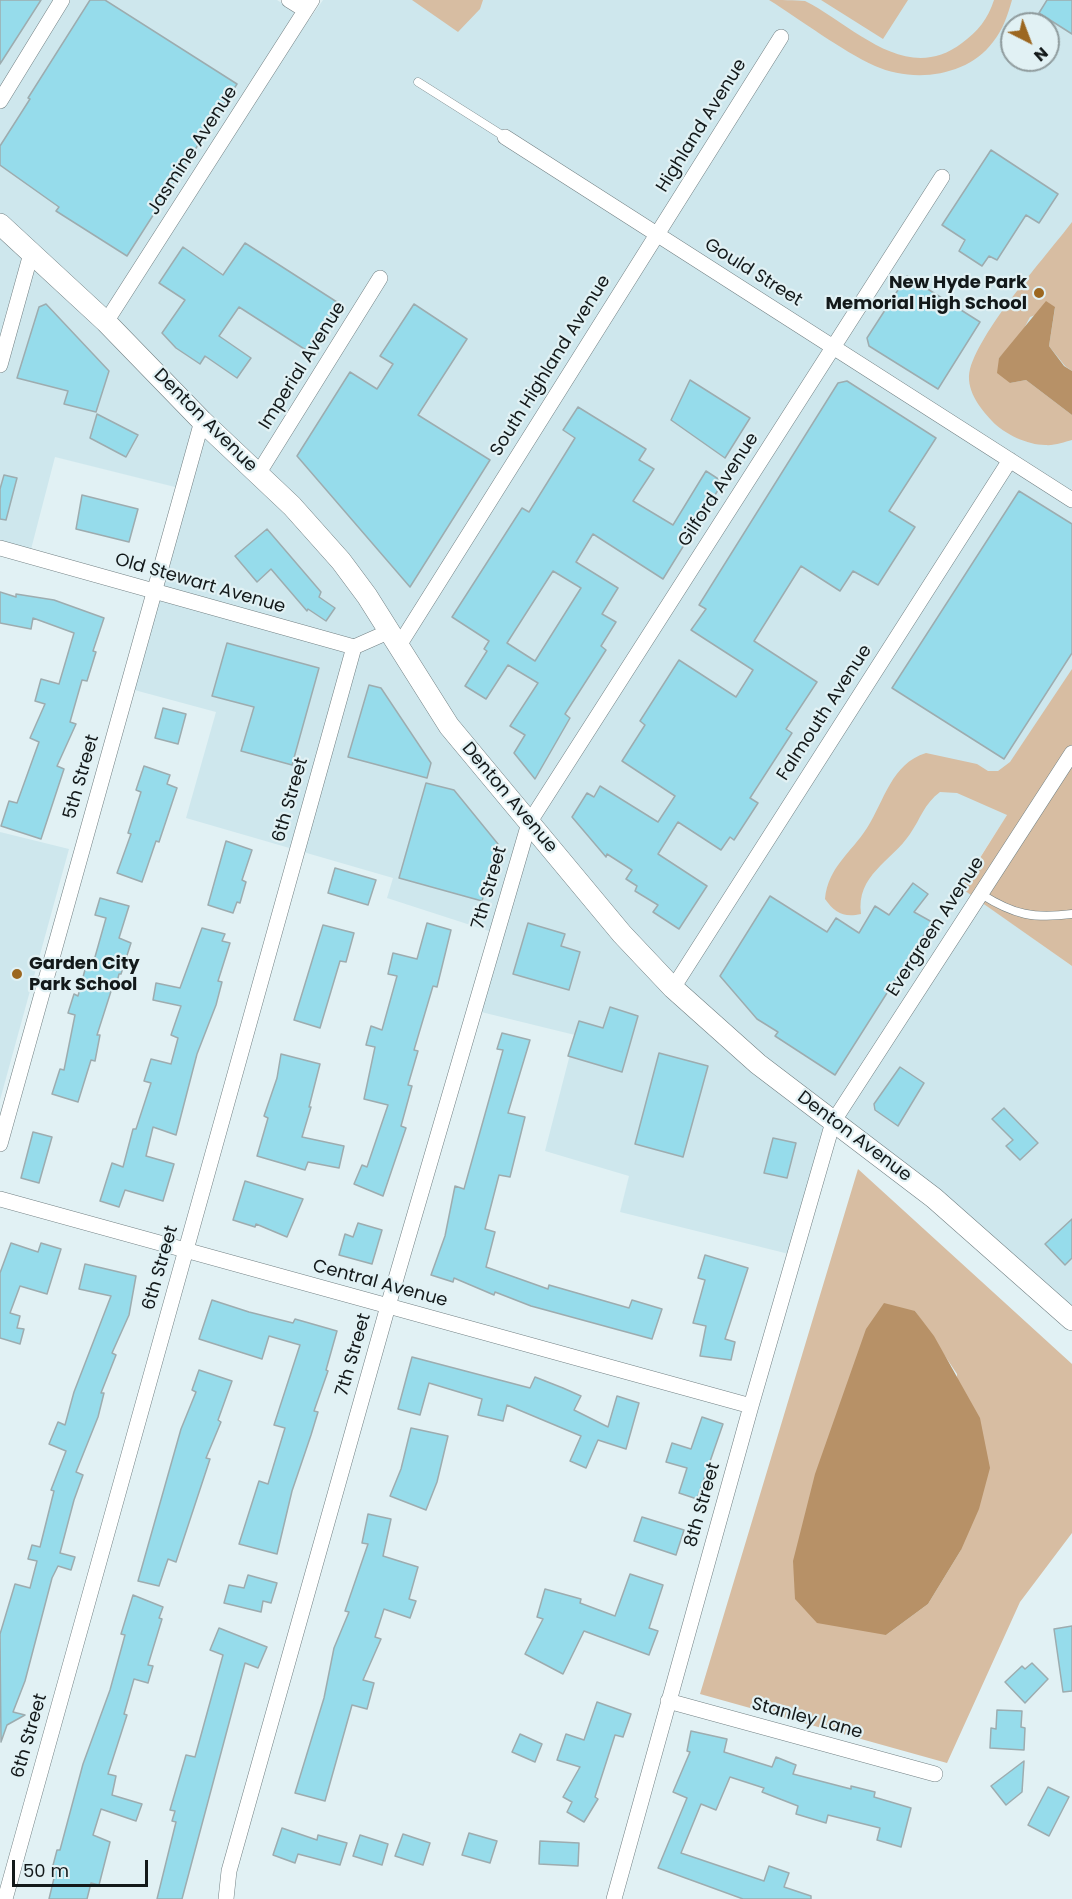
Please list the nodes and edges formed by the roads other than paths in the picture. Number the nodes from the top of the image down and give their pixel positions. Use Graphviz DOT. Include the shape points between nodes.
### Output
graph roads {
  1 [pos="62,0"];
  2 [pos="289,0"];
  3 [pos="309,5"];
  4 [pos="781,37"];
  5 [pos="418,82"];
  6 [pos="0,101"];
  7 [pos="505,137"];
  8 [pos="942,177"];
  9 [pos="0,224"];
  10 [pos="657,235"];
  11 [pos="32,250"];
  12 [pos="381,278"];
  13 [pos="106,322"];
  14 [pos="833,348"];
  15 [pos="0,365"];
  16 [pos="202,421"];
  17 [pos="1010,460"];
  18 [pos="258,474"];
  19 [pos="1072,500"];
  20 [pos="0,548"];
  21 [pos="154,592"];
  22 [pos="393,639"];
  23 [pos="354,647"];
  24 [pos="1072,753"];
  25 [pos="529,823"];
  26 [pos="981,894"];
  27 [pos="1072,914"];
  28 [pos="673,988"];
  29 [pos="833,1122"];
  30 [pos="0,1144"];
  31 [pos="0,1199"];
  32 [pos="186,1251"];
  33 [pos="388,1306"];
  34 [pos="1072,1320"];
  35 [pos="751,1406"];
  36 [pos="668,1701"];
  37 [pos="935,1774"];
  38 [pos="5,1899"];
  39 [pos="226,1899"];
  40 [pos="614,1899"];
  1 -- 6 [label="street"];
  2 -- 3 [label="street"];
  3 -- 13 [label="street, Jasmine Avenue"];
  4 -- 10 [label="street, Highland Avenue"];
  5 -- 7 [label="lane"];
  7 -- 10 [label="street, Gould Street"];
  8 -- 14 [label="street, Gilford Avenue"];
  9 -- 11 [label="main road, Denton Avenue"];
  10 -- 14 [label="street, Gould Street"];
  10 -- 22 [label="street, South Highland Avenue" via="479,518"];
  11 -- 13 [label="main road, Denton Avenue"];
  11 -- 15 [label="street"];
  12 -- 18 [label="street, Imperial Avenue"];
  13 -- 16 [label="main road, Denton Avenue"];
  14 -- 17 [label="street, Gould Street"];
  14 -- 25 [label="street, Gilford Avenue"];
  16 -- 18 [label="main road, Denton Avenue"];
  16 -- 21 [label="street, 5th Street"];
  17 -- 19 [label="street, Gould Street"];
  17 -- 28 [label="street, Falmouth Avenue"];
  18 -- 22 [label="main road, Denton Avenue" via="341,561"];
  20 -- 21 [label="street, Old Stewart Avenue"];
  21 -- 23 [label="street, Old Stewart Avenue"];
  21 -- 30 [label="street, 5th Street"];
  22 -- 23 [label="street"];
  22 -- 25 [label="main road, Denton Avenue" via="449,726"];
  23 -- 32 [label="street, 6th Street"];
  24 -- 26 [label="street, Evergreen Avenue"];
  25 -- 28 [label="main road, Denton Avenue"];
  25 -- 33 [label="street, 7th Street"];
  26 -- 27 [label="lane" via="1004,909 1041,918"];
  26 -- 29 [label="street, Evergreen Avenue"];
  28 -- 29 [label="main road, Denton Avenue" via="758,1064"];
  29 -- 34 [label="main road, Denton Avenue" via="934,1198"];
  29 -- 35 [label="street, 8th Street"];
  31 -- 32 [label="street, Central Avenue"];
  32 -- 33 [label="street, Central Avenue"];
  32 -- 38 [label="street, 6th Street"];
  33 -- 35 [label="street, Central Avenue"];
  33 -- 39 [label="street, 7th Street" via="232,1859"];
  35 -- 36 [label="street, 8th Street"];
  36 -- 37 [label="street, Stanley Lane"];
  36 -- 40 [label="street, 8th Street"];
}
